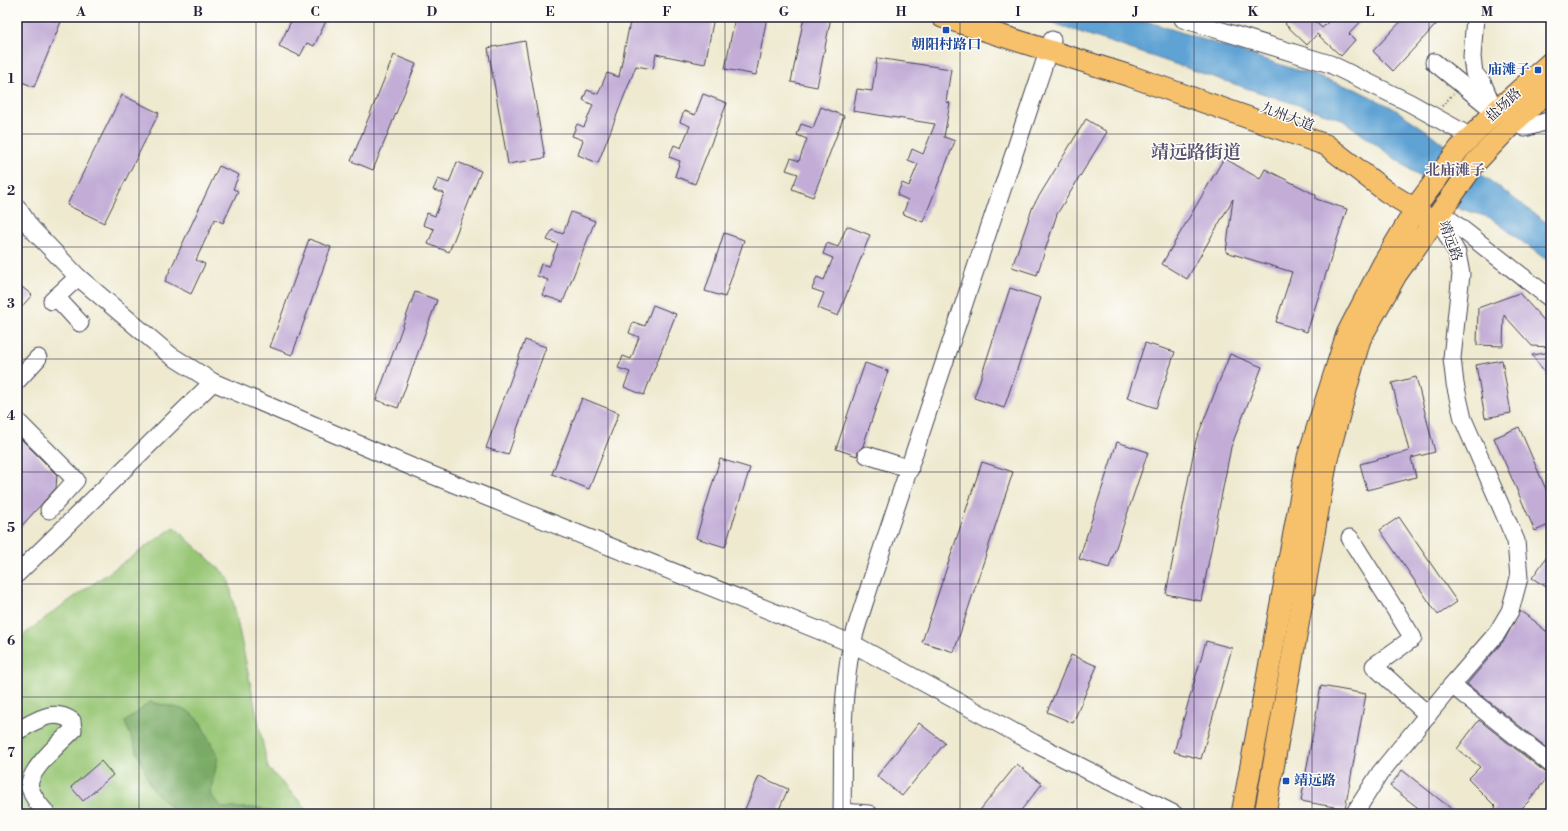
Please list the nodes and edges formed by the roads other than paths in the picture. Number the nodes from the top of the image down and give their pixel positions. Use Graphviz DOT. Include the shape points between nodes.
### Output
graph roads {
  1 [pos="942,17"];
  2 [pos="981,17"];
  3 [pos="1475,17"];
  4 [pos="1182,19"];
  5 [pos="1050,45"];
  6 [pos="1434,62"];
  7 [pos="1551,62"];
  8 [pos="1551,89"];
  9 [pos="1495,112"];
  10 [pos="1551,120"];
  11 [pos="1514,122"];
  12 [pos="1465,143"];
  13 [pos="1421,200"];
  14 [pos="17,207"];
  15 [pos="1439,213"];
  16 [pos="78,277"];
  17 [pos="1551,299"];
  18 [pos="80,322"];
  19 [pos="38,358"];
  20 [pos="17,381"];
  21 [pos="213,382"];
  22 [pos="17,421"];
  23 [pos="867,455"];
  24 [pos="910,469"];
  25 [pos="67,525"];
  26 [pos="1350,538"];
  27 [pos="17,574"];
  28 [pos="853,644"];
  29 [pos="1452,685"];
  30 [pos="1428,715"];
  31 [pos="17,731"];
  32 [pos="1551,764"];
  33 [pos="842,813"];
  34 [pos="47,814"];
  35 [pos="869,814"];
  36 [pos="1174,814"];
  37 [pos="1242,814"];
  38 [pos="1265,814"];
  39 [pos="1354,814"];
  1 -- 5 [label="main road"];
  2 -- 5 [label="main road, 九州大道"];
  3 -- 9 [label="street" via="1472,56 1474,73 1483,84"];
  4 -- 12 [label="street" via="1330,64 1433,116"];
  5 -- 13 [label="main road, 九州大道" via="1273,111 1334,136"];
  5 -- 24 [label="street"];
  6 -- 9 [label="street"];
  7 -- 9 [label="main road, 盐场路"];
  8 -- 11 [label="main road, 盐场路"];
  9 -- 12 [label="main road, 盐场路"];
  10 -- 11 [label="street" via="1525,128"];
  11 -- 15 [label="main road, 盐场路" via="1476,162"];
  12 -- 13 [label="main road, 盐场路"];
  13 -- 15 [label="main road, 九州大道"];
  13 -- 37 [label="main road" via="1383,264 1347,334 1308,457"];
  14 -- 16 [label="street" via="32,228"];
  15 -- 17 [label="street, 九州大道"];
  15 -- 29 [label="street, 靖远路" via="1457,253 1461,274 1452,358 1455,384 1463,419 1516,541 1519,578 1510,611 1497,633"];
  15 -- 38 [label="main road, 靖远路" via="1396,274 1360,339 1327,459"];
  16 -- 18 [label="street" via="54,299"];
  16 -- 21 [label="street" via="170,354"];
  19 -- 20 [label="street"];
  21 -- 25 [label="street"];
  21 -- 28 [label="street" via="412,467"];
  22 -- 25 [label="street" via="76,480 47,508"];
  23 -- 24 [label="street"];
  24 -- 28 [label="street" via="870,584"];
  25 -- 27 [label="street"];
  26 -- 30 [label="street" via="1413,638 1374,666"];
  28 -- 33 [label="street" via="848,667 842,754"];
  28 -- 36 [label="street" via="1034,743"];
  29 -- 30 [label="street, 靖远路"];
  29 -- 32 [label="street"];
  30 -- 39 [label="street, 靖远路" via="1380,773"];
  31 -- 34 [label="street" via="48,715 65,716 72,721 73,730 38,766 31,777 30,787 34,798"];
  33 -- 35 [label="street"];
}
